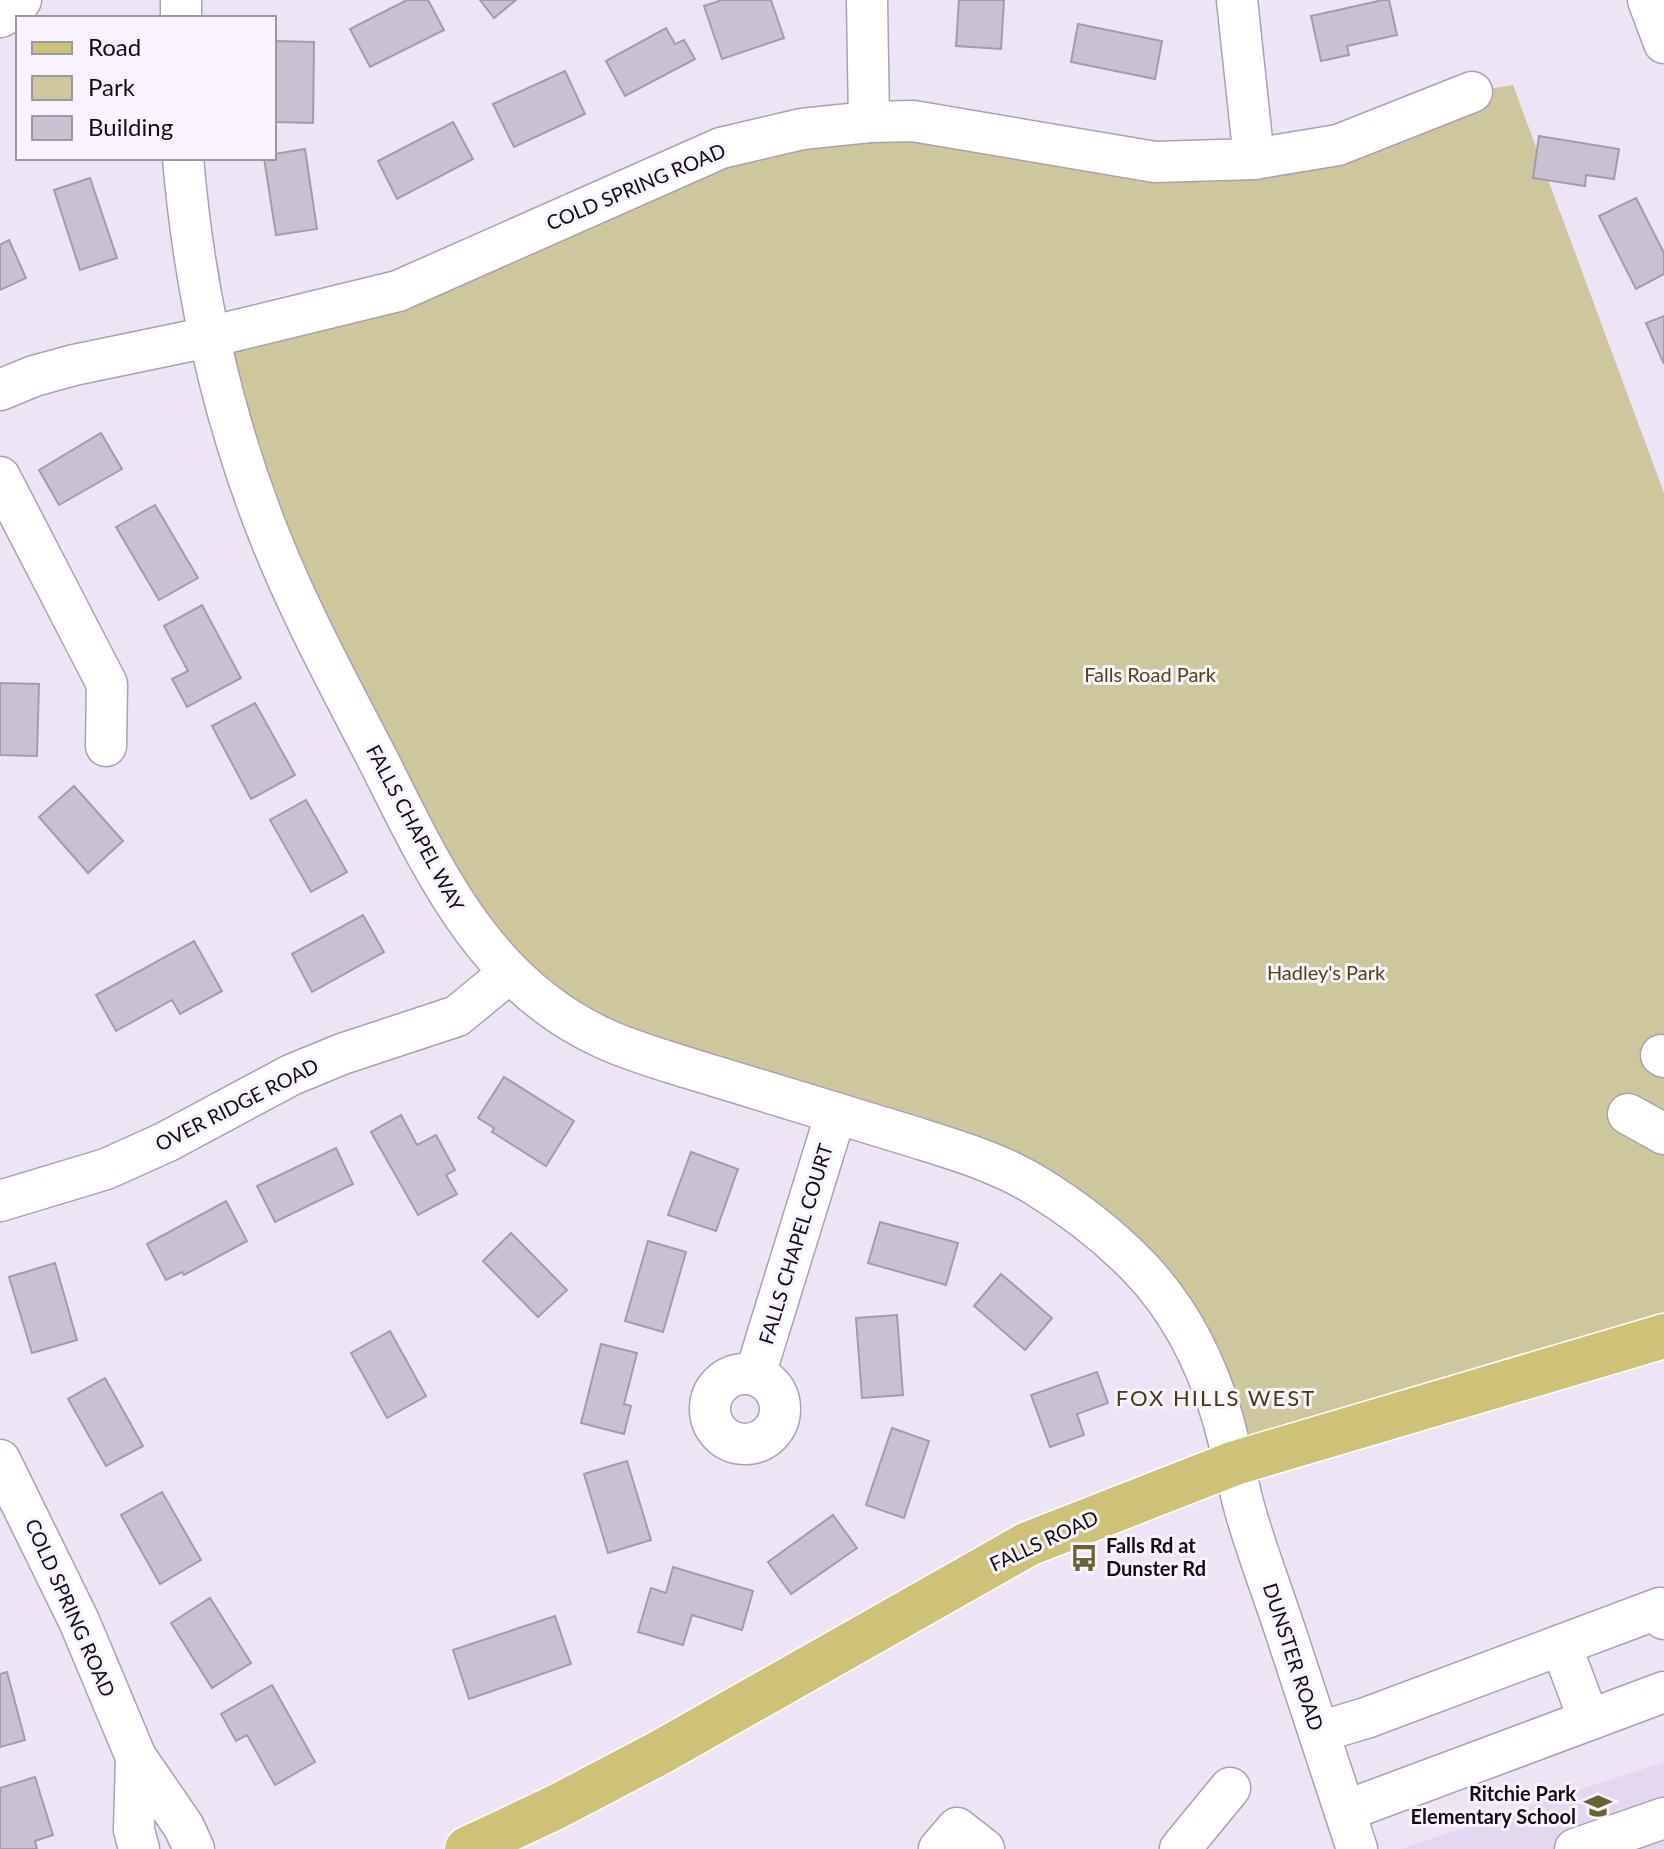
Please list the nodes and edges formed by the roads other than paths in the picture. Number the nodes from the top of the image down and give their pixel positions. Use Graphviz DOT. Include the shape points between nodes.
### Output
graph roads {
  1 [pos="21,0"];
  2 [pos="867,0"];
  3 [pos="1237,0"];
  4 [pos="1648,0"];
  5 [pos="0,17"];
  6 [pos="1664,43"];
  7 [pos="1472,92"];
  8 [pos="869,122"];
  9 [pos="1254,159"];
  10 [pos="183,160"];
  11 [pos="209,337"];
  12 [pos="0,390"];
  13 [pos="0,477"];
  14 [pos="106,746"];
  15 [pos="508,974"];
  16 [pos="836,1113"];
  17 [pos="1628,1114"];
  18 [pos="1664,1134"];
  19 [pos="0,1201"];
  20 [pos="1664,1336"];
  21 [pos="755,1375"];
  22 [pos="0,1460"];
  23 [pos="1235,1463"];
  24 [pos="1664,1619"];
  25 [pos="1561,1645"];
  26 [pos="1664,1692"];
  27 [pos="1589,1720"];
  28 [pos="1319,1732"];
  29 [pos="136,1757"];
  30 [pos="1230,1788"];
  31 [pos="1345,1811"];
  32 [pos="1664,1818"];
  33 [pos="139,1849"];
  34 [pos="194,1849"];
  35 [pos="467,1849"];
  36 [pos="939,1849"];
  37 [pos="984,1849"];
  38 [pos="1180,1849"];
  39 [pos="1357,1849"];
  40 [pos="1575,1849"];
  1 -- 5 [label="street"];
  2 -- 8 [label="street"];
  3 -- 9 [label="street"];
  4 -- 6 [label="street"];
  7 -- 9 [label="street, COLD SPRING ROAD" via="1338,145"];
  8 -- 9 [label="street, COLD SPRING ROAD" via="913,121 1155,162"];
  8 -- 11 [label="street, COLD SPRING ROAD" via="802,129 721,148 398,291"];
  10 -- 11 [label="street, FALLS CHAPEL WAY"];
  11 -- 12 [label="street, COLD SPRING ROAD" via="74,365"];
  11 -- 15 [label="street, FALLS CHAPEL WAY" via="248,476 295,593 432,866 467,923"];
  13 -- 14 [label="street" via="107,684"];
  15 -- 16 [label="street, FALLS CHAPEL WAY" via="601,1037"];
  15 -- 19 [label="street, OVER RIDGE ROAD" via="457,1016 291,1075 106,1169"];
  16 -- 21 [label="street, FALLS CHAPEL COURT"];
  16 -- 23 [label="street, FALLS CHAPEL WAY" via="1009,1171 1108,1238 1161,1292 1179,1320 1220,1408"];
  17 -- 18 [label="street"];
  20 -- 23 [label="main road, FALLS ROAD"];
  22 -- 29 [label="street, COLD SPRING ROAD" via="79,1621"];
  23 -- 28 [label="street, DUNSTER ROAD" via="1244,1509"];
  23 -- 35 [label="main road, FALLS ROAD" via="1028,1544 659,1753"];
  24 -- 25 [label="street" via="1660,1608"];
  25 -- 27 [label="street"];
  25 -- 28 [label="street"];
  26 -- 27 [label="street"];
  27 -- 31 [label="street"];
  28 -- 31 [label="street, DUNSTER ROAD"];
  29 -- 33 [label="street, COLD SPRING ROAD" via="134,1830"];
  29 -- 34 [label="street, COLD SPRING ROAD"];
  30 -- 38 [label="street"];
  31 -- 39 [label="street, DUNSTER ROAD"];
  32 -- 40 [label="street"];
  36 -- 37 [label="street" via="957,1828"];
}
